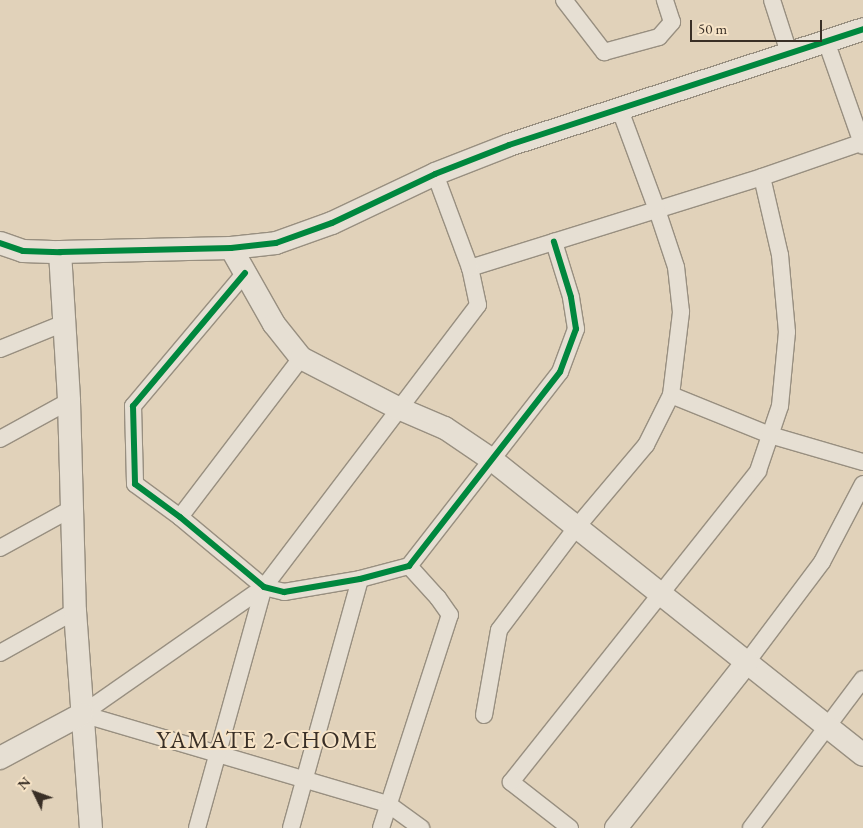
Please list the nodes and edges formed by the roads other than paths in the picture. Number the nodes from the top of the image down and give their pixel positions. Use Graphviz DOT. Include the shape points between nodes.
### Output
graph roads {
  1 [pos="564,0"];
  2 [pos="665,0"];
  3 [pos="772,0"];
  4 [pos="863,29"];
  5 [pos="826,41"];
  6 [pos="789,53"];
  7 [pos="619,107"];
  8 [pos="863,144"];
  9 [pos="435,174"];
  10 [pos="762,177"];
  11 [pos="657,210"];
  12 [pos="554,242"];
  13 [pos="0,243"];
  14 [pos="231,248"];
  15 [pos="60,252"];
  16 [pos="470,268"];
  17 [pos="245,273"];
  18 [pos="64,323"];
  19 [pos="0,349"];
  20 [pos="301,358"];
  21 [pos="671,395"];
  22 [pos="69,401"];
  23 [pos="398,408"];
  24 [pos="770,434"];
  25 [pos="0,440"];
  26 [pos="491,460"];
  27 [pos="863,462"];
  28 [pos="863,484"];
  29 [pos="71,509"];
  30 [pos="180,518"];
  31 [pos="576,528"];
  32 [pos="0,548"];
  33 [pos="409,566"];
  34 [pos="360,579"];
  35 [pos="264,587"];
  36 [pos="660,593"];
  37 [pos="75,611"];
  38 [pos="0,652"];
  39 [pos="747,662"];
  40 [pos="863,679"];
  41 [pos="82,714"];
  42 [pos="484,715"];
  43 [pos="829,727"];
  44 [pos="218,754"];
  45 [pos="863,755"];
  46 [pos="0,758"];
  47 [pos="306,780"];
  48 [pos="388,804"];
  49 [pos="91,828"];
  50 [pos="197,828"];
  51 [pos="291,828"];
  52 [pos="381,828"];
  53 [pos="421,828"];
  54 [pos="570,828"];
  55 [pos="616,828"];
  56 [pos="751,828"];
  1 -- 2 [label="street" via="604,52 659,37 672,22"];
  3 -- 6 [label="street"];
  4 -- 5 [label="street"];
  5 -- 6 [label="street"];
  5 -- 8 [label="street"];
  6 -- 7 [label="street"];
  7 -- 9 [label="street"];
  7 -- 11 [label="street"];
  8 -- 10 [label="street"];
  9 -- 14 [label="street" via="332,223 276,243"];
  9 -- 16 [label="street"];
  10 -- 11 [label="street"];
  10 -- 24 [label="street" via="780,255 787,332 780,406"];
  11 -- 12 [label="street"];
  11 -- 21 [label="street" via="676,267 681,312"];
  12 -- 16 [label="street"];
  12 -- 26 [label="street" via="571,298 576,329 560,372"];
  13 -- 15 [label="street" via="23,251"];
  14 -- 15 [label="street"];
  14 -- 17 [label="street"];
  15 -- 18 [label="street"];
  16 -- 23 [label="street" via="478,305"];
  17 -- 20 [label="street" via="274,324"];
  17 -- 30 [label="street" via="133,406 135,484"];
  18 -- 19 [label="street"];
  18 -- 22 [label="street"];
  20 -- 23 [label="street"];
  20 -- 30 [label="street"];
  21 -- 24 [label="street"];
  21 -- 31 [label="street" via="646,445"];
  22 -- 25 [label="street"];
  22 -- 29 [label="street"];
  23 -- 26 [label="street" via="444,428"];
  23 -- 35 [label="street"];
  24 -- 27 [label="street"];
  24 -- 36 [label="street" via="758,471"];
  26 -- 31 [label="street"];
  26 -- 33 [label="street"];
  28 -- 39 [label="street" via="822,562"];
  29 -- 32 [label="street"];
  29 -- 37 [label="street"];
  30 -- 35 [label="street"];
  31 -- 36 [label="street"];
  31 -- 42 [label="street" via="498,630"];
  33 -- 34 [label="street"];
  33 -- 48 [label="street" via="450,615"];
  34 -- 35 [label="street" via="284,592"];
  34 -- 47 [label="street"];
  35 -- 41 [label="street"];
  35 -- 44 [label="street"];
  36 -- 39 [label="street"];
  36 -- 54 [label="street" via="511,782"];
  37 -- 38 [label="street"];
  37 -- 41 [label="street"];
  39 -- 43 [label="street"];
  39 -- 55 [label="street"];
  40 -- 43 [label="street"];
  41 -- 44 [label="street"];
  41 -- 46 [label="street"];
  41 -- 49 [label="street"];
  43 -- 45 [label="street"];
  43 -- 56 [label="street"];
  44 -- 47 [label="street"];
  44 -- 50 [label="street"];
  47 -- 48 [label="street"];
  47 -- 51 [label="street"];
  48 -- 52 [label="street"];
  48 -- 53 [label="street"];
}
